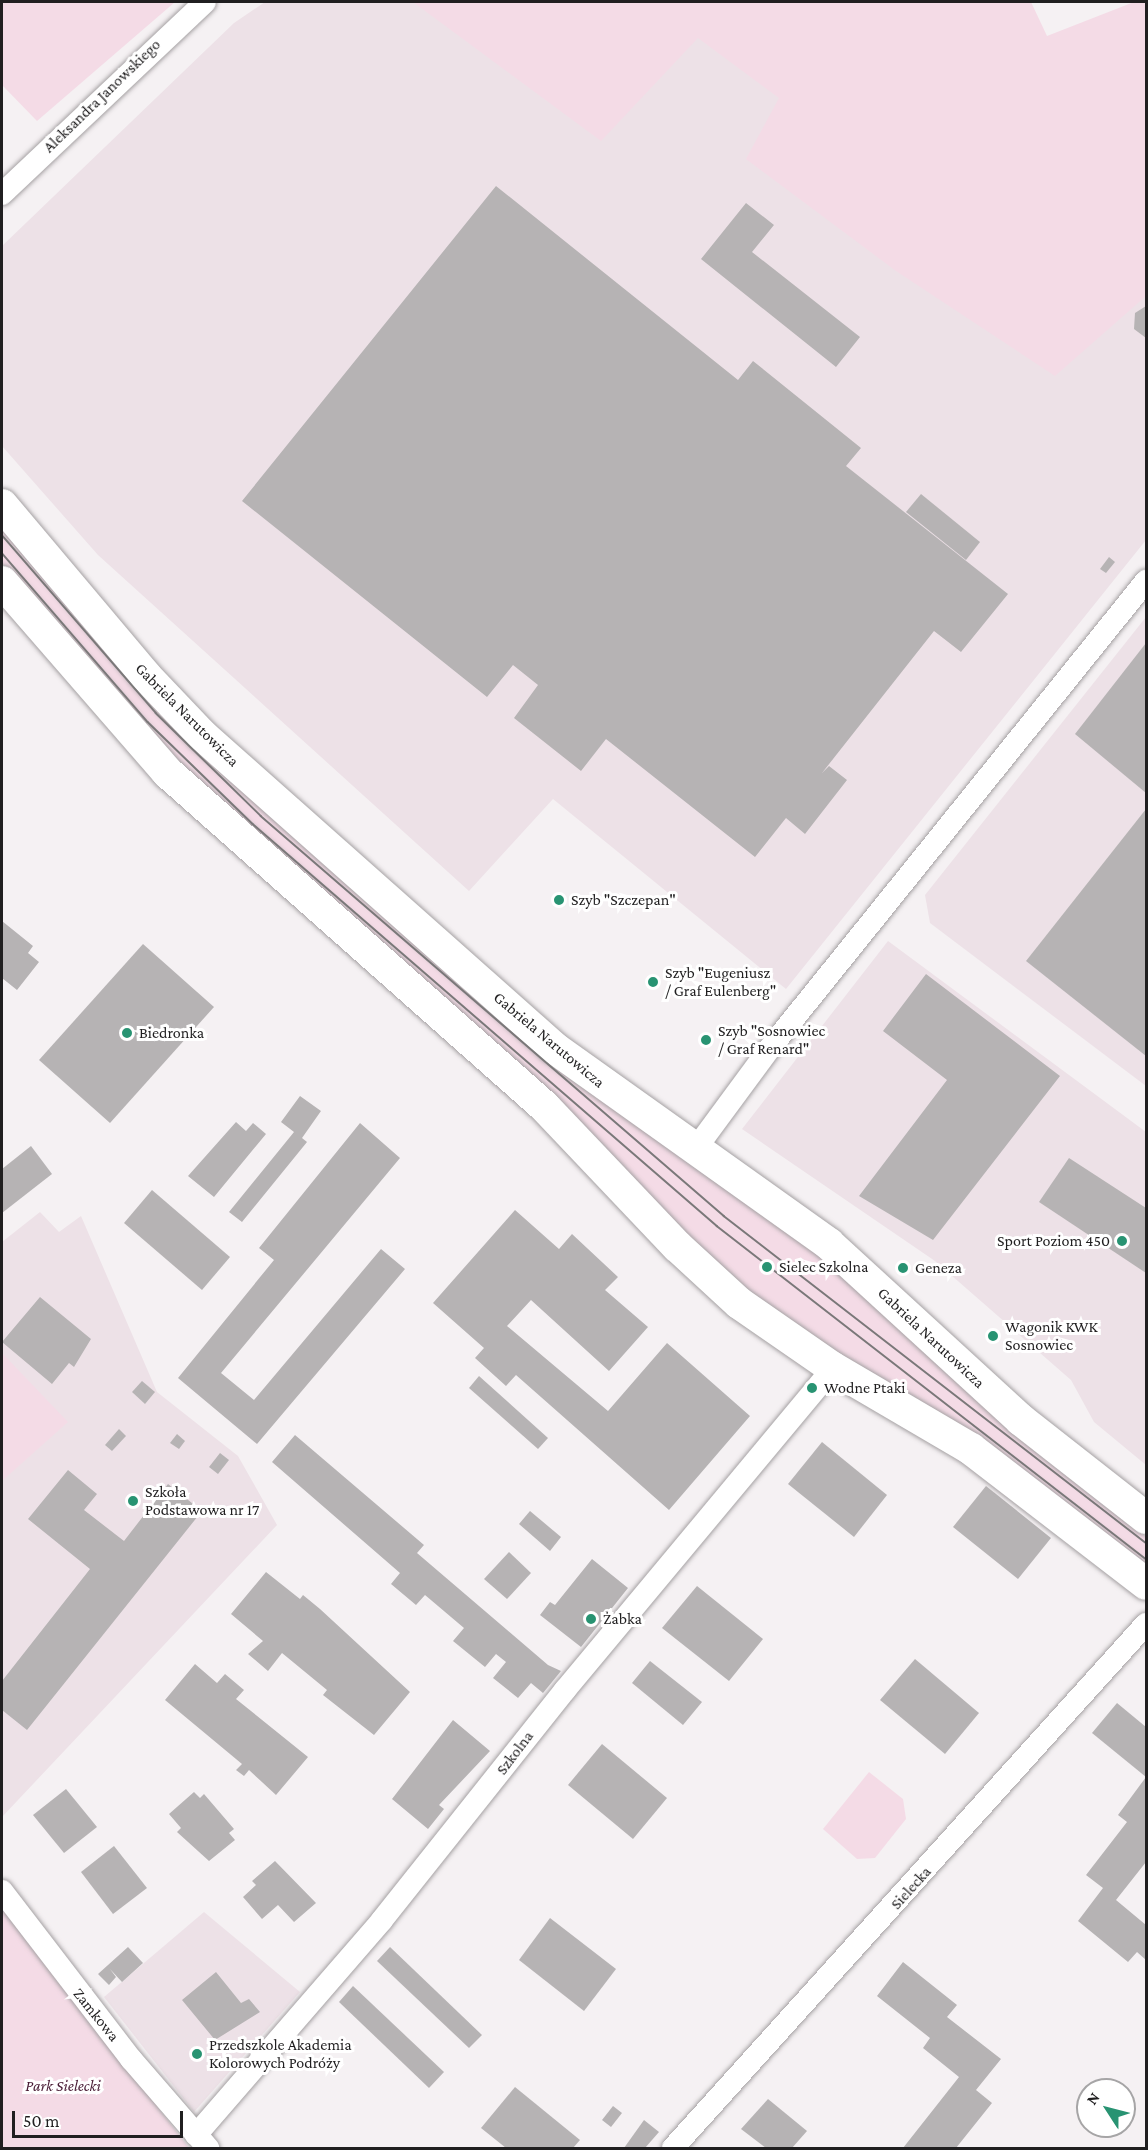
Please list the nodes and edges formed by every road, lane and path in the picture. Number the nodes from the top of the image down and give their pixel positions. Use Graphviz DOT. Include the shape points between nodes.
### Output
graph roads {
  1 [pos="205,2"];
  2 [pos="2,194"];
  3 [pos="2,505"];
  4 [pos="1146,581"];
  5 [pos="2,582"];
  6 [pos="694,1151"];
  7 [pos="833,1368"];
  8 [pos="1146,1518"];
  9 [pos="1146,1584"];
  10 [pos="1146,1624"];
  11 [pos="2,1891"];
  12 [pos="202,2142"];
  13 [pos="673,2148"];
  1 -- 2 [label="street, Aleksandra Janowskiego"];
  3 -- 6 [label="street, Gabriela Narutowicza" via="145,675 202,735 553,1047"];
  4 -- 6 [label="street" via="777,1040"];
  5 -- 7 [label="street" via="166,772 545,1107 677,1246 739,1303"];
  6 -- 8 [label="street, Gabriela Narutowicza" via="829,1244 1021,1420"];
  7 -- 9 [label="street" via="971,1449"];
  7 -- 12 [label="street, Szkolna" via="540,1721"];
  10 -- 13 [label="street, Sielecka"];
  11 -- 12 [label="street, Zamkowa"];
}
